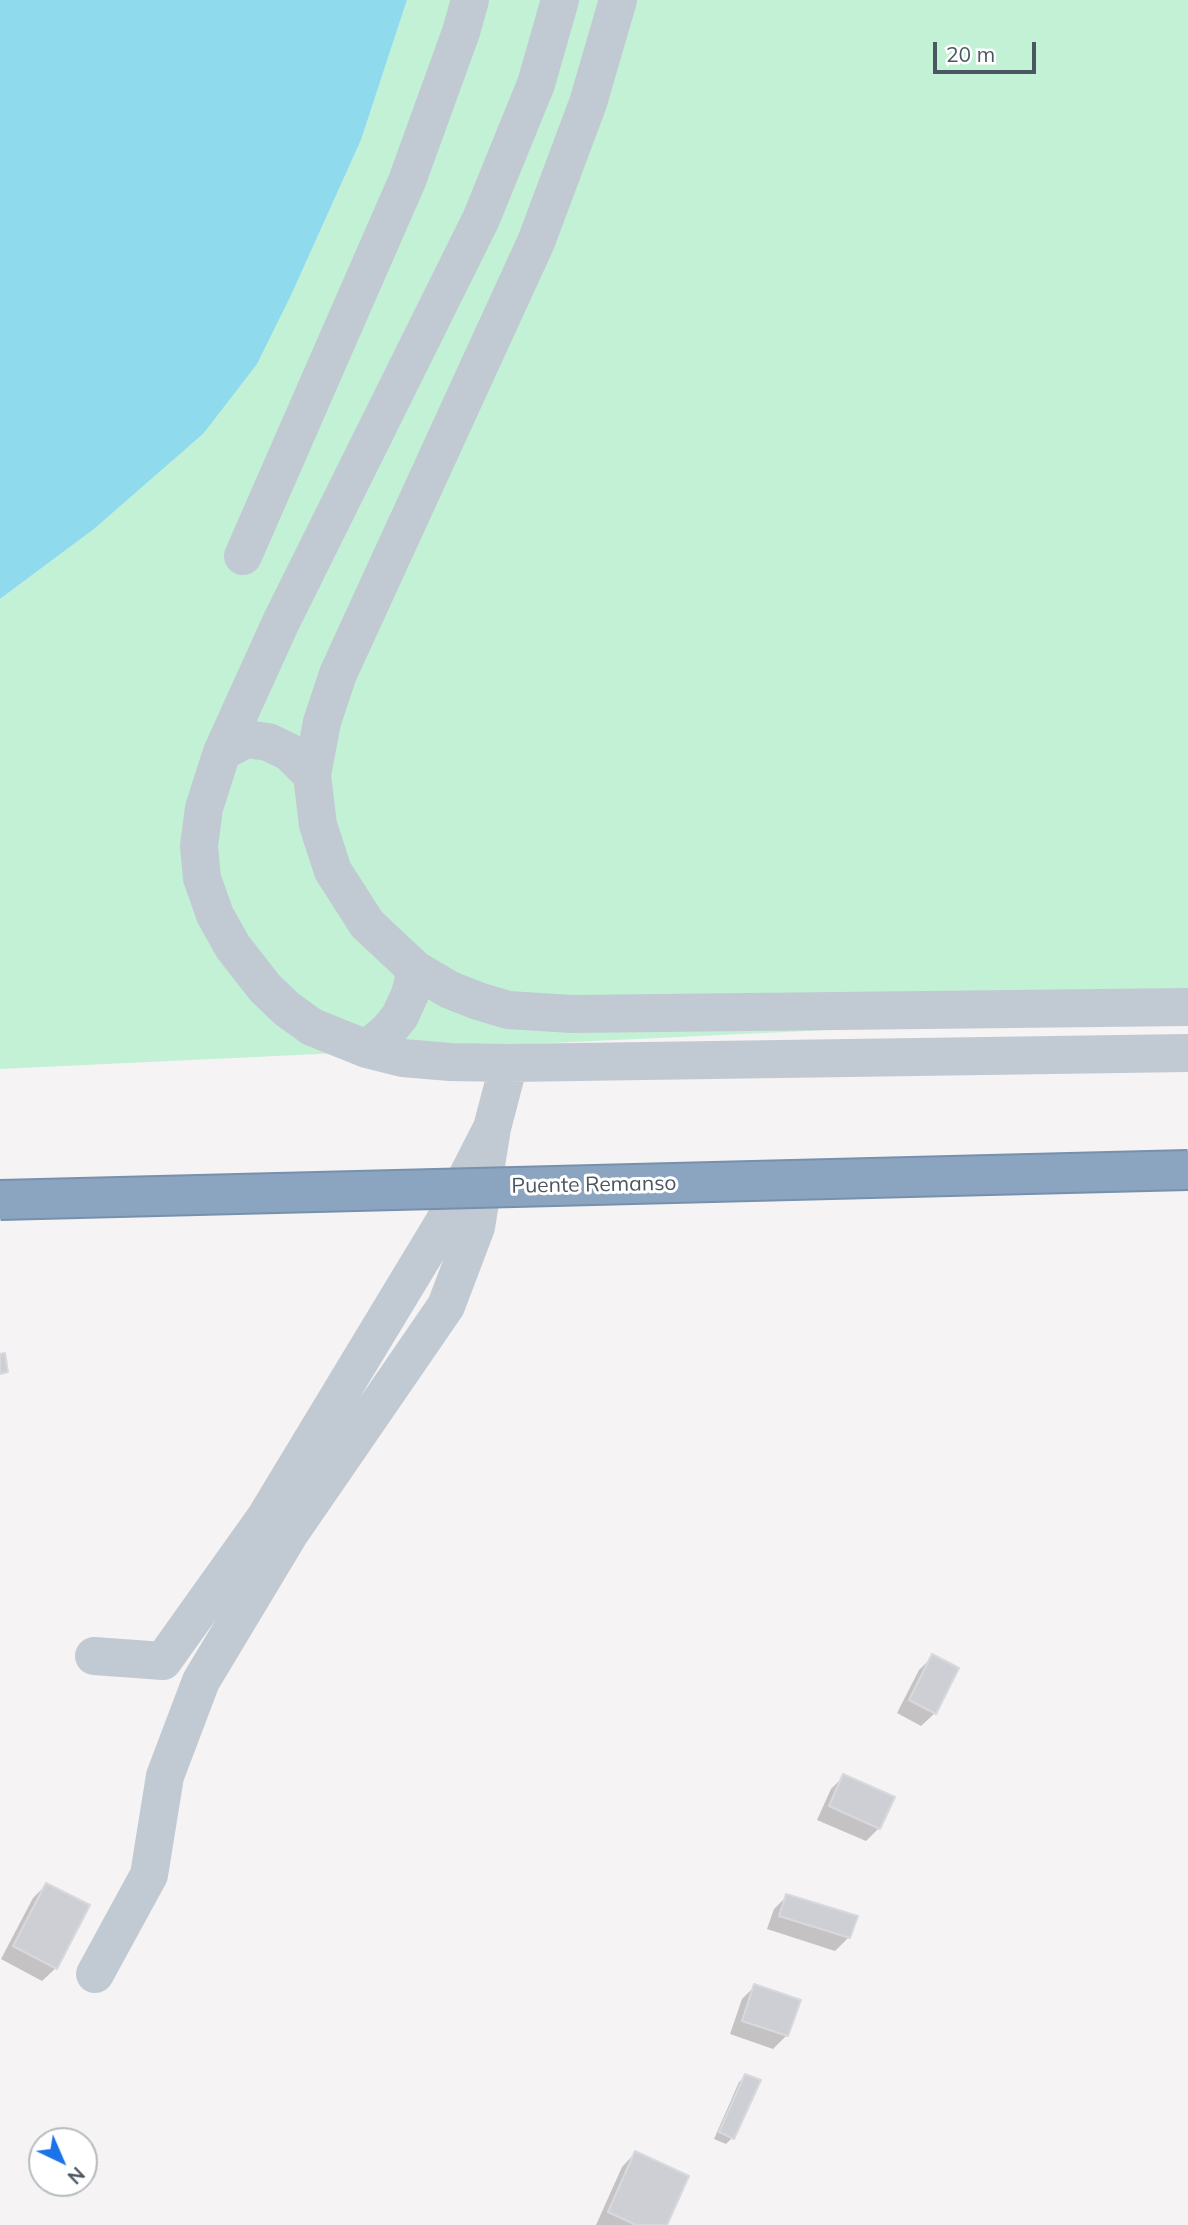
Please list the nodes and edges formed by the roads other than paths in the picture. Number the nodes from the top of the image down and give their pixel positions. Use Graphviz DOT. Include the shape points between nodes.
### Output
graph roads {
  1 [pos="470,0"];
  2 [pos="560,0"];
  3 [pos="618,0"];
  4 [pos="487,204"];
  5 [pos="543,223"];
  6 [pos="243,556"];
  7 [pos="222,752"];
  8 [pos="312,775"];
  9 [pos="416,970"];
  10 [pos="1188,1007"];
  11 [pos="367,1049"];
  12 [pos="1188,1053"];
  13 [pos="509,1063"];
  14 [pos="492,1128"];
  15 [pos="1188,1170"];
  16 [pos="0,1200"];
  17 [pos="94,1656"];
  18 [pos="95,1974"];
  1 -- 6 [label="street" via="407,181"];
  2 -- 4 [label="street" via="536,84"];
  3 -- 5 [label="street" via="588,103"];
  4 -- 5 [label="street"];
  4 -- 7 [label="street"];
  5 -- 8 [label="street" via="338,674 322,722"];
  7 -- 8 [label="street" via="246,739 268,742 289,752"];
  7 -- 11 [label="street" via="204,808 199,846 202,878 215,915 233,947 287,1009 312,1027"];
  8 -- 9 [label="street" via="318,825 333,871 367,924"];
  9 -- 10 [label="street" via="450,989 508,1010 572,1014"];
  9 -- 11 [label="street" via="400,1016"];
  11 -- 13 [label="street" via="402,1058"];
  12 -- 13 [label="street"];
  13 -- 14 [label="street"];
  14 -- 17 [label="street" via="444,1222 265,1518 163,1661"];
  14 -- 18 [label="street" via="476,1227 446,1306 290,1533 201,1681 165,1776 149,1875"];
  15 -- 16 [label="highway, Puente Remanso, bridge"];
}
